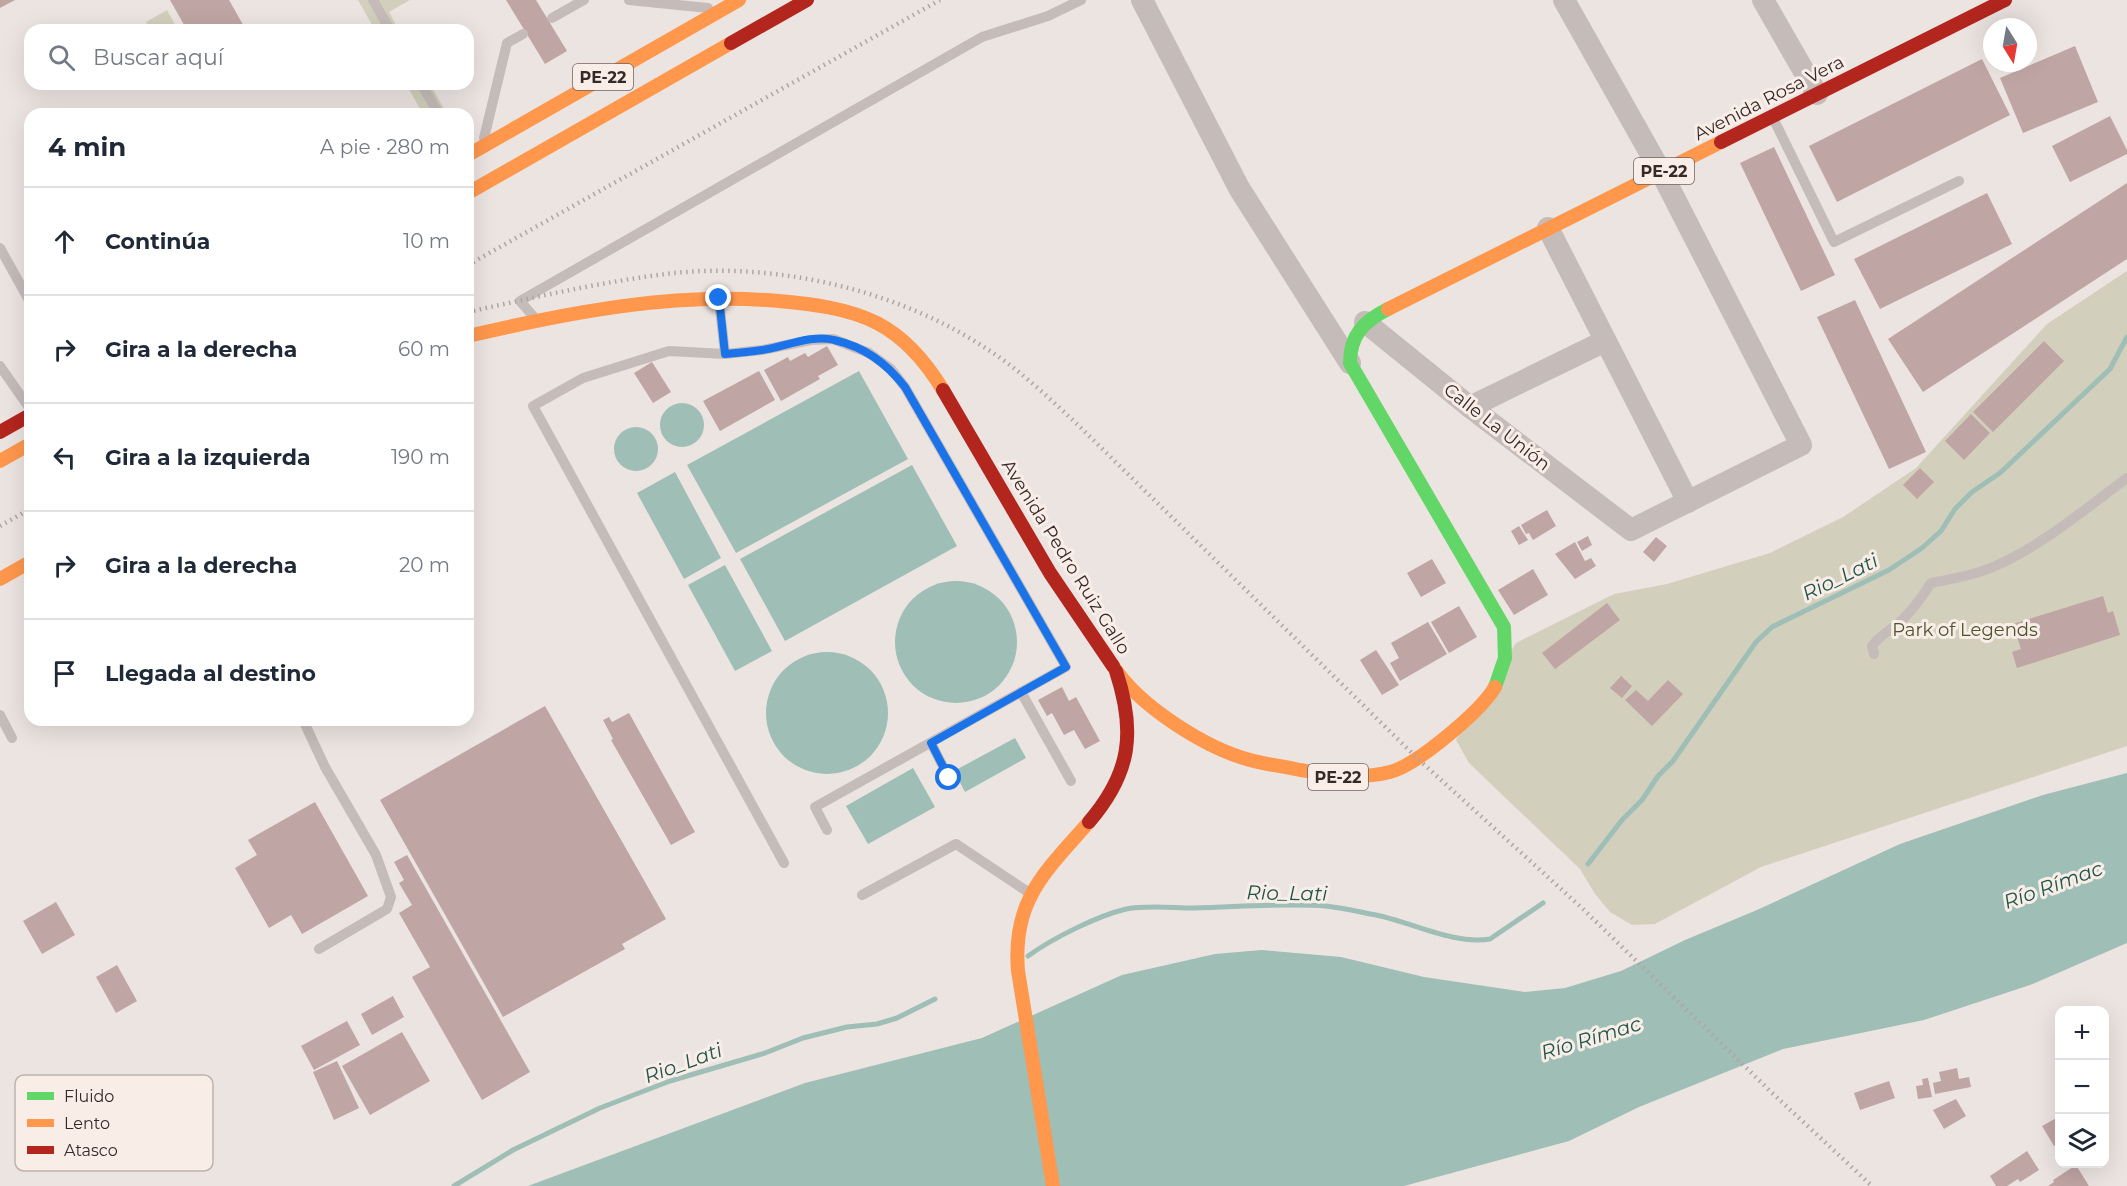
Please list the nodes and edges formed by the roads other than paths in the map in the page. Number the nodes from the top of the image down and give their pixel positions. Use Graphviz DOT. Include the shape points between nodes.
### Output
graph roads {
  1 [pos="373,0"];
  2 [pos="584,0"];
  3 [pos="629,0"];
  4 [pos="739,0"];
  5 [pos="807,0"];
  6 [pos="1081,0"];
  7 [pos="1142,0"];
  8 [pos="1564,0"];
  9 [pos="1763,0"];
  10 [pos="2005,0"];
  11 [pos="723,9"];
  12 [pos="552,18"];
  13 [pos="387,24"];
  14 [pos="524,34"];
  15 [pos="425,90"];
  16 [pos="1817,94"];
  17 [pos="435,108"];
  18 [pos="1772,117"];
  19 [pos="482,147"];
  20 [pos="474,152"];
  21 [pos="1661,172"];
  22 [pos="1959,181"];
  23 [pos="474,191"];
  24 [pos="1548,228"];
  25 [pos="0,248"];
  26 [pos="24,291"];
  27 [pos="719,298"];
  28 [pos="536,320"];
  29 [pos="1365,322"];
  30 [pos="474,335"];
  31 [pos="1605,341"];
  32 [pos="725,354"];
  33 [pos="1350,363"];
  34 [pos="0,366"];
  35 [pos="24,400"];
  36 [pos="1470,406"];
  37 [pos="24,418"];
  38 [pos="0,432"];
  39 [pos="24,447"];
  40 [pos="0,461"];
  41 [pos="2127,478"];
  42 [pos="1688,502"];
  43 [pos="24,565"];
  44 [pos="0,579"];
  45 [pos="1874,654"];
  46 [pos="1116,671"];
  47 [pos="1021,693"];
  48 [pos="0,715"];
  49 [pos="306,726"];
  50 [pos="12,738"];
  51 [pos="931,743"];
  52 [pos="949,778"];
  53 [pos="1071,781"];
  54 [pos="827,830"];
  55 [pos="784,863"];
  56 [pos="1031,894"];
  57 [pos="862,895"];
  58 [pos="319,949"];
  59 [pos="1053,1186"];
  1 -- 13 [label="lane"];
  2 -- 12 [label="lane"];
  3 -- 11 [label="lane"];
  4 -- 11 [label="main road, PE-22"];
  5 -- 23 [label="main road"];
  6 -- 28 [label="lane" via="1048,16 982,37 520,301"];
  7 -- 33 [label="street" via="1239,188"];
  8 -- 21 [label="street"];
  9 -- 16 [label="street"];
  10 -- 16 [label="main road, Avenida Rosa Vera / PE-22"];
  11 -- 19 [label="main road, PE-22"];
  14 -- 19 [label="lane" via="507,43"];
  15 -- 17 [label="lane"];
  16 -- 18 [label="main road, Avenida Rosa Vera / PE-22"];
  18 -- 21 [label="main road, Avenida Rosa Vera / PE-22"];
  18 -- 22 [label="lane" via="1834,242"];
  19 -- 20 [label="main road, PE-22"];
  21 -- 24 [label="main road, Avenida Rosa Vera / PE-22"];
  21 -- 42 [label="street" via="1801,445"];
  24 -- 29 [label="main road, Avenida Rosa Vera / PE-22"];
  24 -- 31 [label="street"];
  25 -- 26 [label="lane"];
  27 -- 28 [label="main road, Avenida Pedro Ruiz Gallo / PE-22" via="639,302"];
  27 -- 32 [label="lane"];
  27 -- 46 [label="main road, Avenida Pedro Ruiz Gallo / PE-22" via="777,300 840,310 877,323 907,343 938,380 1050,573"];
  28 -- 30 [label="main road, Avenida Pedro Ruiz Gallo / PE-22"];
  29 -- 33 [label="main road" via="1351,342"];
  29 -- 36 [label="street, Calle La Unión"];
  31 -- 36 [label="street"];
  31 -- 42 [label="street"];
  32 -- 47 [label="lane" via="833,339 869,353 891,369 916,405 1066,667"];
  32 -- 55 [label="lane" via="669,351 583,378 534,406"];
  33 -- 46 [label="main road, Avenida Pedro Ruiz Gallo / PE-22" via="1504,627 1503,674 1491,695 1418,759 1380,775 1347,778 1249,759 1203,741 1146,702"];
  34 -- 35 [label="lane"];
  36 -- 42 [label="street, Calle La Unión" via="1631,530"];
  37 -- 38 [label="main road"];
  39 -- 40 [label="main road"];
  41 -- 45 [label="lane" via="2056,531 2012,557 1992,567 1931,583 1916,606 1878,638 1872,646"];
  43 -- 44 [label="main road"];
  46 -- 56 [label="main road" via="1128,721 1122,769 1108,798"];
  47 -- 51 [label="lane"];
  47 -- 53 [label="lane"];
  48 -- 50 [label="lane"];
  49 -- 58 [label="lane" via="376,855 391,897 387,909"];
  51 -- 52 [label="lane"];
  51 -- 54 [label="lane" via="815,807"];
  56 -- 57 [label="lane" via="956,844"];
  56 -- 59 [label="main road" via="1017,942 1017,964"];
}
